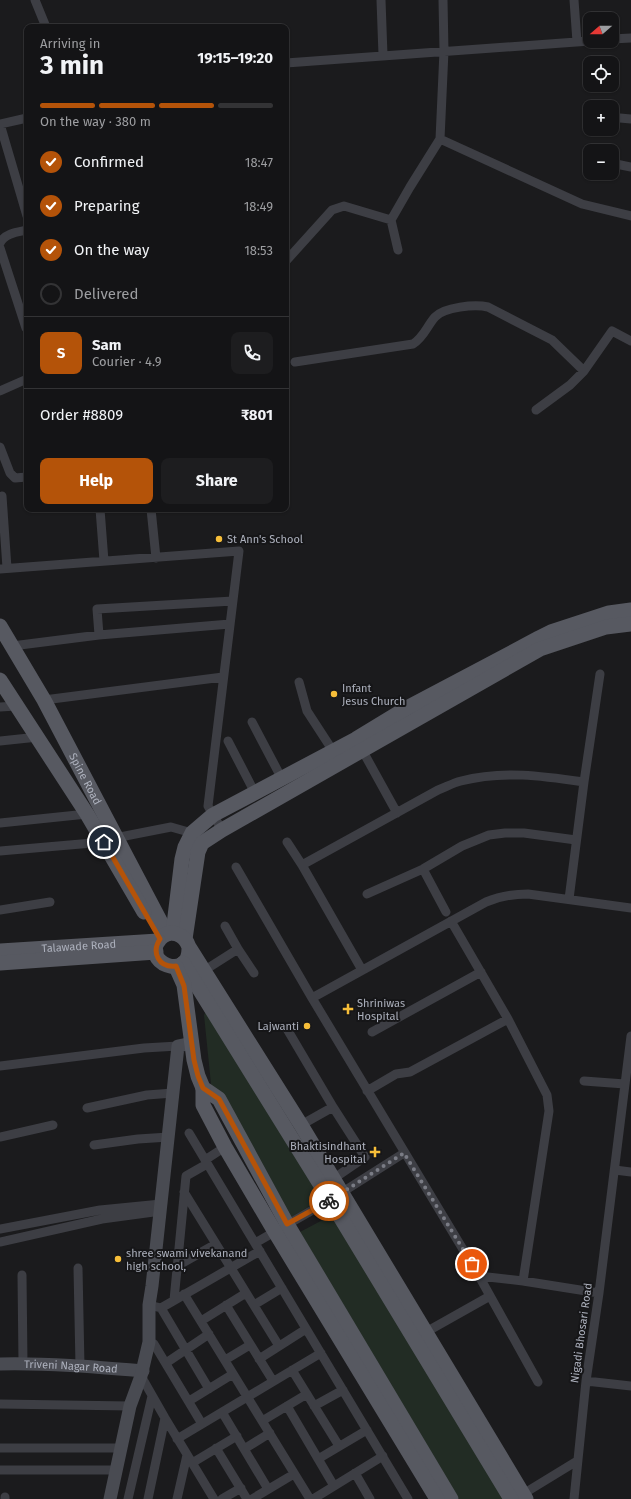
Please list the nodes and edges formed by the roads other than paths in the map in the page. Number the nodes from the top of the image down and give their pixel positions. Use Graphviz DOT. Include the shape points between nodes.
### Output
graph roads {
  1 [pos="35,0"];
  2 [pos="381,0"];
  3 [pos="443,0"];
  4 [pos="574,0"];
  5 [pos="45,24"];
  6 [pos="631,38"];
  7 [pos="619,39"];
  8 [pos="577,42"];
  9 [pos="583,42"];
  10 [pos="444,51"];
  11 [pos="382,55"];
  12 [pos="289,63"];
  13 [pos="620,118"];
  14 [pos="24,119"];
  15 [pos="631,119"];
  16 [pos="0,124"];
  17 [pos="440,140"];
  18 [pos="619,165"];
  19 [pos="631,167"];
  20 [pos="24,206"];
  21 [pos="631,216"];
  22 [pos="391,220"];
  23 [pos="24,231"];
  24 [pos="0,243"];
  25 [pos="0,248"];
  26 [pos="398,250"];
  27 [pos="289,258"];
  28 [pos="24,322"];
  29 [pos="631,341"];
  30 [pos="295,362"];
  31 [pos="584,371"];
  32 [pos="24,380"];
  33 [pos="0,391"];
  34 [pos="536,410"];
  35 [pos="0,447"];
  36 [pos="24,477"];
  37 [pos="2,496"];
  38 [pos="100,512"];
  39 [pos="151,512"];
  40 [pos="156,558"];
  41 [pos="104,561"];
  42 [pos="4,569"];
  43 [pos="233,601"];
  44 [pos="630,613"];
  45 [pos="230,624"];
  46 [pos="0,626"];
  47 [pos="99,635"];
  48 [pos="12,646"];
  49 [pos="600,674"];
  50 [pos="223,677"];
  51 [pos="0,680"];
  52 [pos="299,682"];
  53 [pos="44,700"];
  54 [pos="16,706"];
  55 [pos="0,707"];
  56 [pos="252,722"];
  57 [pos="38,737"];
  58 [pos="0,741"];
  59 [pos="228,741"];
  60 [pos="360,744"];
  61 [pos="333,752"];
  62 [pos="282,779"];
  63 [pos="584,782"];
  64 [pos="255,793"];
  65 [pos="398,813"];
  66 [pos="87,814"];
  67 [pos="213,815"];
  68 [pos="0,824"];
  69 [pos="222,830"];
  70 [pos="197,838"];
  71 [pos="109,840"];
  72 [pos="576,840"];
  73 [pos="287,842"];
  74 [pos="0,851"];
  75 [pos="302,865"];
  76 [pos="236,867"];
  77 [pos="423,869"];
  78 [pos="367,894"];
  79 [pos="569,899"];
  80 [pos="50,902"];
  81 [pos="631,908"];
  82 [pos="0,910"];
  83 [pos="446,912"];
  84 [pos="451,921"];
  85 [pos="225,926"];
  86 [pos="170,941"];
  87 [pos="238,949"];
  88 [pos="0,951"];
  89 [pos="0,963"];
  90 [pos="179,965"];
  91 [pos="205,970"];
  92 [pos="362,970"];
  93 [pos="481,972"];
  94 [pos="254,973"];
  95 [pos="312,998"];
  96 [pos="508,1019"];
  97 [pos="287,1029"];
  98 [pos="372,1032"];
  99 [pos="631,1036"];
  100 [pos="185,1045"];
  101 [pos="0,1066"];
  102 [pos="584,1081"];
  103 [pos="625,1084"];
  104 [pos="203,1088"];
  105 [pos="368,1091"];
  106 [pos="173,1093"];
  107 [pos="333,1107"];
  108 [pos="87,1108"];
  109 [pos="53,1125"];
  110 [pos="301,1125"];
  111 [pos="189,1133"];
  112 [pos="0,1137"];
  113 [pos="169,1137"];
  114 [pos="94,1145"];
  115 [pos="225,1147"];
  116 [pos="404,1153"];
  117 [pos="206,1162"];
  118 [pos="615,1170"];
  119 [pos="631,1172"];
  120 [pos="333,1178"];
  121 [pos="184,1192"];
  122 [pos="336,1197"];
  123 [pos="161,1207"];
  124 [pos="281,1228"];
  125 [pos="0,1229"];
  126 [pos="0,1242"];
  127 [pos="255,1243"];
  128 [pos="216,1244"];
  129 [pos="260,1251"];
  130 [pos="177,1266"];
  131 [pos="78,1268"];
  132 [pos="231,1268"];
  133 [pos="22,1275"];
  134 [pos="479,1276"];
  135 [pos="523,1281"];
  136 [pos="282,1288"];
  137 [pos="246,1293"];
  138 [pos="599,1293"];
  139 [pos="184,1294"];
  140 [pos="490,1296"];
  141 [pos="174,1300"];
  142 [pos="226,1305"];
  143 [pos="254,1305"];
  144 [pos="155,1307"];
  145 [pos="200,1321"];
  146 [pos="306,1329"];
  147 [pos="426,1332"];
  148 [pos="209,1334"];
  149 [pos="149,1342"];
  150 [pos="250,1345"];
  151 [pos="279,1346"];
  152 [pos="185,1350"];
  153 [pos="321,1353"];
  154 [pos="259,1358"];
  155 [pos="225,1360"];
  156 [pos="23,1363"];
  157 [pos="166,1363"];
  158 [pos="0,1364"];
  159 [pos="80,1366"];
  160 [pos="292,1370"];
  161 [pos="142,1374"];
  162 [pos="233,1374"];
  163 [pos="273,1381"];
  164 [pos="586,1381"];
  165 [pos="538,1382"];
  166 [pos="631,1386"];
  167 [pos="209,1389"];
  168 [pos="343,1390"];
  169 [pos="307,1394"];
  170 [pos="152,1396"];
  171 [pos="247,1397"];
  172 [pos="189,1401"];
  173 [pos="0,1404"];
  174 [pos="130,1406"];
  175 [pos="287,1406"];
  176 [pos="314,1406"];
  177 [pos="222,1412"];
  178 [pos="165,1418"];
  179 [pos="262,1421"];
  180 [pos="202,1424"];
  181 [pos="367,1430"];
  182 [pos="270,1433"];
  183 [pos="237,1436"];
  184 [pos="177,1439"];
  185 [pos="339,1446"];
  186 [pos="0,1448"];
  187 [pos="120,1448"];
  188 [pos="216,1448"];
  189 [pos="244,1449"];
  190 [pos="383,1456"];
  191 [pos="190,1459"];
  192 [pos="318,1459"];
  193 [pos="577,1461"];
  194 [pos="0,1470"];
  195 [pos="116,1470"];
  196 [pos="294,1474"];
  197 [pos="355,1474"];
  198 [pos="334,1486"];
  199 [pos="241,1488"];
  200 [pos="268,1489"];
  201 [pos="520,1497"];
  202 [pos="315,1498"];
  203 [pos="110,1499"];
  204 [pos="128,1499"];
  205 [pos="149,1499"];
  206 [pos="177,1499"];
  207 [pos="214,1499"];
  208 [pos="222,1499"];
  209 [pos="248,1499"];
  210 [pos="252,1499"];
  211 [pos="370,1499"];
  212 [pos="408,1499"];
  213 [pos="438,1499"];
  214 [pos="451,1499"];
  215 [pos="574,1499"];
  1 -- 5 [label="street"];
  2 -- 11 [label="street"];
  3 -- 10 [label="street"];
  4 -- 8 [label="street"];
  6 -- 7 [label="street"];
  8 -- 9 [label="street"];
  8 -- 10 [label="street"];
  10 -- 11 [label="street"];
  10 -- 17 [label="street"];
  11 -- 12 [label="street"];
  13 -- 15 [label="street"];
  14 -- 16 [label="street"];
  16 -- 20 [label="street"];
  17 -- 21 [label="street" via="582,204"];
  17 -- 22 [label="street"];
  18 -- 19 [label="street"];
  22 -- 26 [label="street"];
  22 -- 27 [label="street" via="344,206 332,210"];
  23 -- 24 [label="street" via="2,238"];
  25 -- 28 [label="street"];
  29 -- 31 [label="street" via="612,331"];
  30 -- 31 [label="street" via="413,344 440,313 483,306 552,340"];
  31 -- 34 [label="street" via="570,385"];
  32 -- 33 [label="street"];
  35 -- 36 [label="street" via="10,473 15,478"];
  37 -- 42 [label="street"];
  38 -- 41 [label="street"];
  39 -- 40 [label="street"];
  40 -- 41 [label="street"];
  40 -- 43 [label="street" via="239,551"];
  41 -- 42 [label="street"];
  43 -- 45 [label="street"];
  43 -- 47 [label="street" via="97,609"];
  44 -- 60 [label="main road" via="609,613 551,632 407,708"];
  45 -- 47 [label="street"];
  45 -- 50 [label="street"];
  46 -- 48 [label="main road, Spine Road"];
  47 -- 48 [label="street"];
  48 -- 53 [label="main road, Spine Road"];
  49 -- 63 [label="street"];
  50 -- 53 [label="street"];
  50 -- 67 [label="street" via="208,806"];
  51 -- 54 [label="main road, Spine Road"];
  52 -- 61 [label="street" via="307,711"];
  53 -- 71 [label="main road, Spine Road"];
  54 -- 55 [label="street"];
  54 -- 57 [label="main road, Spine Road"];
  56 -- 62 [label="street"];
  57 -- 58 [label="street"];
  57 -- 66 [label="main road, Spine Road"];
  59 -- 64 [label="street"];
  60 -- 61 [label="main road"];
  60 -- 65 [label="street"];
  60 -- 69 [label="main road"];
  61 -- 62 [label="main road"];
  62 -- 64 [label="main road"];
  63 -- 65 [label="street" via="527,774 477,777 438,790"];
  63 -- 72 [label="street"];
  64 -- 67 [label="main road"];
  65 -- 75 [label="street"];
  66 -- 68 [label="street"];
  66 -- 71 [label="main road, Spine Road"];
  67 -- 69 [label="street"];
  67 -- 70 [label="main road"];
  69 -- 70 [label="main road"];
  70 -- 71 [label="street" via="171,827"];
  70 -- 86 [label="main road" via="184,847"];
  71 -- 74 [label="street"];
  71 -- 86 [label="main road, Spine Road"];
  72 -- 77 [label="street" via="524,833 489,835 462,846"];
  72 -- 79 [label="street"];
  73 -- 75 [label="street"];
  75 -- 92 [label="street"];
  76 -- 95 [label="street"];
  77 -- 78 [label="street"];
  77 -- 83 [label="street"];
  79 -- 81 [label="street"];
  79 -- 84 [label="street" via="511,894 486,902"];
  80 -- 82 [label="street"];
  84 -- 92 [label="street"];
  84 -- 93 [label="street"];
  85 -- 87 [label="street"];
  86 -- 88 [label="main road, Talawade Road"];
  86 -- 89 [label="main road, Talawade Road"];
  86 -- 90 [label="main road" via="188,957"];
  86 -- 90 [label="main road" via="159,961 169,967"];
  86 -- 91 [label="main road"];
  87 -- 91 [label="street"];
  87 -- 94 [label="street"];
  90 -- 100 [label="main road" via="184,986"];
  90 -- 122 [label="main road"];
  91 -- 110 [label="main road"];
  92 -- 95 [label="street"];
  93 -- 96 [label="street"];
  93 -- 98 [label="street"];
  95 -- 105 [label="street"];
  96 -- 105 [label="street" via="410,1072 396,1074"];
  96 -- 135 [label="street" via="549,1103"];
  97 -- 107 [label="street"];
  99 -- 103 [label="street, Nigadi Bhosari Road"];
  100 -- 101 [label="street"];
  100 -- 104 [label="main road" via="194,1060"];
  100 -- 106 [label="street"];
  102 -- 103 [label="street"];
  103 -- 118 [label="street, Nigadi Bhosari Road"];
  104 -- 115 [label="main road" via="203,1105"];
  104 -- 124 [label="main road" via="219,1099"];
  105 -- 116 [label="street"];
  106 -- 108 [label="street" via="147,1095"];
  106 -- 113 [label="street"];
  107 -- 110 [label="street"];
  107 -- 120 [label="street" via="365,1157"];
  109 -- 112 [label="street"];
  110 -- 120 [label="main road"];
  111 -- 117 [label="street"];
  113 -- 114 [label="street"];
  113 -- 123 [label="street"];
  115 -- 117 [label="street"];
  115 -- 124 [label="main road"];
  116 -- 122 [label="street"];
  116 -- 134 [label="street"];
  117 -- 121 [label="street" via="186,1176"];
  117 -- 127 [label="street"];
  118 -- 119 [label="street"];
  118 -- 138 [label="street, Nigadi Bhosari Road"];
  120 -- 122 [label="main road"];
  121 -- 128 [label="street"];
  121 -- 130 [label="street"];
  122 -- 124 [label="street"];
  122 -- 147 [label="main road"];
  122 -- 201 [label="main road"];
  123 -- 125 [label="street" via="100,1210"];
  123 -- 126 [label="street"];
  123 -- 144 [label="street" via="152,1286"];
  124 -- 127 [label="street"];
  124 -- 213 [label="main road"];
  124 -- 214 [label="main road"];
  127 -- 129 [label="street"];
  128 -- 130 [label="street"];
  128 -- 132 [label="street"];
  129 -- 132 [label="street"];
  129 -- 136 [label="street"];
  130 -- 141 [label="street"];
  131 -- 159 [label="street"];
  132 -- 137 [label="street"];
  132 -- 139 [label="street"];
  133 -- 156 [label="street"];
  134 -- 135 [label="street"];
  134 -- 140 [label="street"];
  135 -- 138 [label="street"];
  136 -- 143 [label="street"];
  136 -- 146 [label="street"];
  137 -- 142 [label="street"];
  137 -- 143 [label="street"];
  138 -- 164 [label="street, Nigadi Bhosari Road"];
  139 -- 141 [label="street"];
  139 -- 145 [label="street"];
  140 -- 147 [label="street"];
  140 -- 165 [label="street"];
  141 -- 144 [label="street"];
  142 -- 145 [label="street"];
  142 -- 150 [label="street"];
  143 -- 151 [label="street"];
  144 -- 149 [label="street"];
  144 -- 152 [label="street"];
  145 -- 148 [label="street"];
  146 -- 151 [label="street"];
  146 -- 153 [label="street"];
  147 -- 201 [label="main road"];
  148 -- 152 [label="street"];
  148 -- 155 [label="street"];
  149 -- 157 [label="street" via="154,1344"];
  149 -- 161 [label="street"];
  150 -- 154 [label="street"];
  150 -- 155 [label="street"];
  151 -- 154 [label="street"];
  152 -- 157 [label="street"];
  152 -- 167 [label="street"];
  153 -- 160 [label="street"];
  153 -- 168 [label="street"];
  154 -- 163 [label="street"];
  155 -- 162 [label="street"];
  156 -- 158 [label="street, Triveni Nagar Road"];
  156 -- 159 [label="street, Triveni Nagar Road"];
  157 -- 172 [label="street"];
  159 -- 161 [label="street, Triveni Nagar Road"];
  160 -- 163 [label="street"];
  160 -- 169 [label="street"];
  161 -- 170 [label="street"];
  161 -- 174 [label="street"];
  162 -- 167 [label="street"];
  162 -- 171 [label="street"];
  163 -- 171 [label="street"];
  164 -- 166 [label="street"];
  164 -- 193 [label="street, Nigadi Bhosari Road"];
  167 -- 172 [label="street"];
  168 -- 176 [label="street"];
  168 -- 181 [label="street"];
  169 -- 175 [label="street"];
  169 -- 176 [label="street"];
  170 -- 178 [label="street"];
  170 -- 204 [label="street"];
  171 -- 177 [label="street"];
  171 -- 179 [label="street"];
  172 -- 180 [label="street"];
  173 -- 174 [label="street"];
  174 -- 187 [label="street"];
  175 -- 179 [label="street"];
  175 -- 192 [label="street"];
  176 -- 185 [label="street"];
  177 -- 180 [label="street"];
  177 -- 183 [label="street"];
  178 -- 184 [label="street"];
  178 -- 205 [label="street"];
  179 -- 182 [label="street"];
  180 -- 184 [label="street"];
  181 -- 185 [label="street"];
  181 -- 190 [label="street"];
  182 -- 189 [label="street"];
  182 -- 196 [label="street"];
  183 -- 188 [label="street"];
  183 -- 189 [label="street"];
  184 -- 191 [label="street"];
  185 -- 192 [label="street"];
  186 -- 187 [label="street"];
  187 -- 195 [label="street"];
  188 -- 191 [label="street"];
  188 -- 199 [label="street"];
  189 -- 200 [label="street"];
  190 -- 197 [label="street"];
  190 -- 212 [label="street"];
  191 -- 206 [label="street"];
  191 -- 207 [label="street"];
  192 -- 198 [label="street"];
  193 -- 201 [label="street"];
  193 -- 215 [label="street, Nigadi Bhosari Road"];
  194 -- 195 [label="street"];
  195 -- 203 [label="street"];
  196 -- 200 [label="street"];
  196 -- 202 [label="street"];
  197 -- 198 [label="street"];
  197 -- 211 [label="street"];
  198 -- 202 [label="street"];
  199 -- 208 [label="street"];
  199 -- 209 [label="street"];
  200 -- 210 [label="street"];
}
